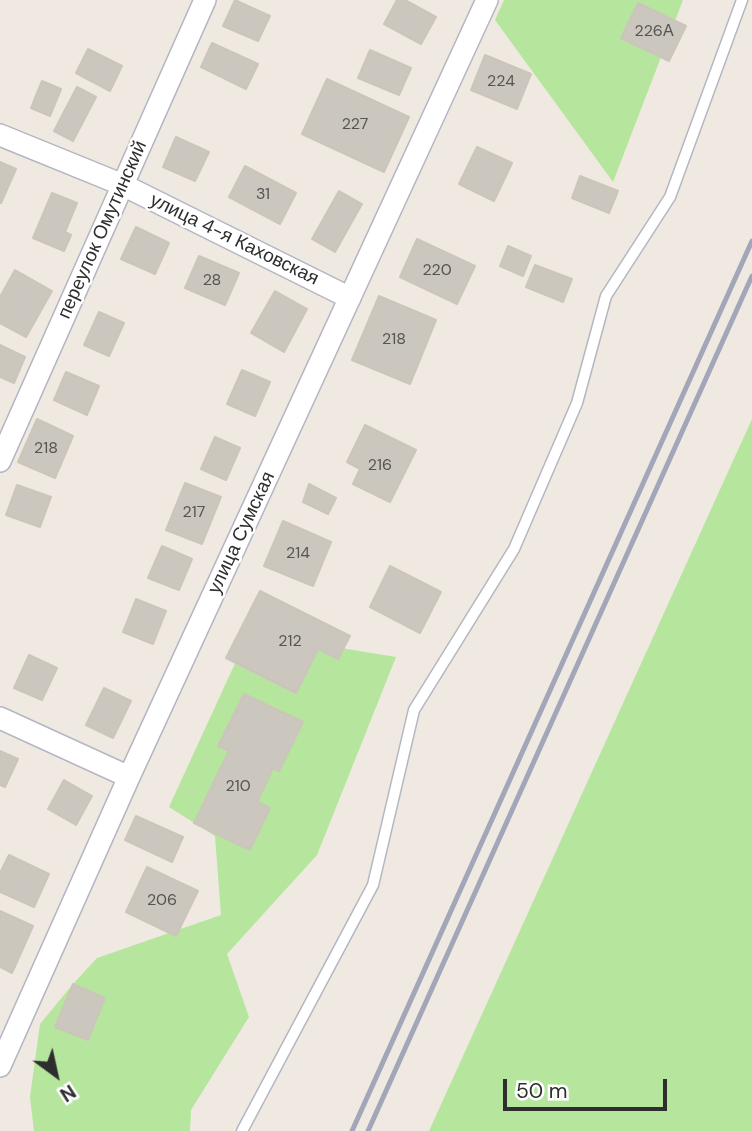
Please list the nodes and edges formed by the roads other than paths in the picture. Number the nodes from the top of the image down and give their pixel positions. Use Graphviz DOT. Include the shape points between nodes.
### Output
graph roads {
  1 [pos="205,0"];
  2 [pos="487,0"];
  3 [pos="742,0"];
  4 [pos="0,135"];
  5 [pos="123,185"];
  6 [pos="351,298"];
  7 [pos="0,461"];
  8 [pos="0,718"];
  9 [pos="129,777"];
  10 [pos="0,1066"];
  11 [pos="242,1131"];
  1 -- 5 [label="street, переулок Омутинский"];
  2 -- 6 [label="street, улица Сумская"];
  3 -- 11 [label="lane" via="670,197 606,296 577,403 514,549 414,710 373,885"];
  4 -- 5 [label="street, улица 4-я Каховская"];
  5 -- 6 [label="street, улица 4-я Каховская"];
  5 -- 7 [label="street, переулок Омутинский"];
  6 -- 9 [label="street, улица Сумская"];
  8 -- 9 [label="street"];
  9 -- 10 [label="street, улица Сумская"];
}
